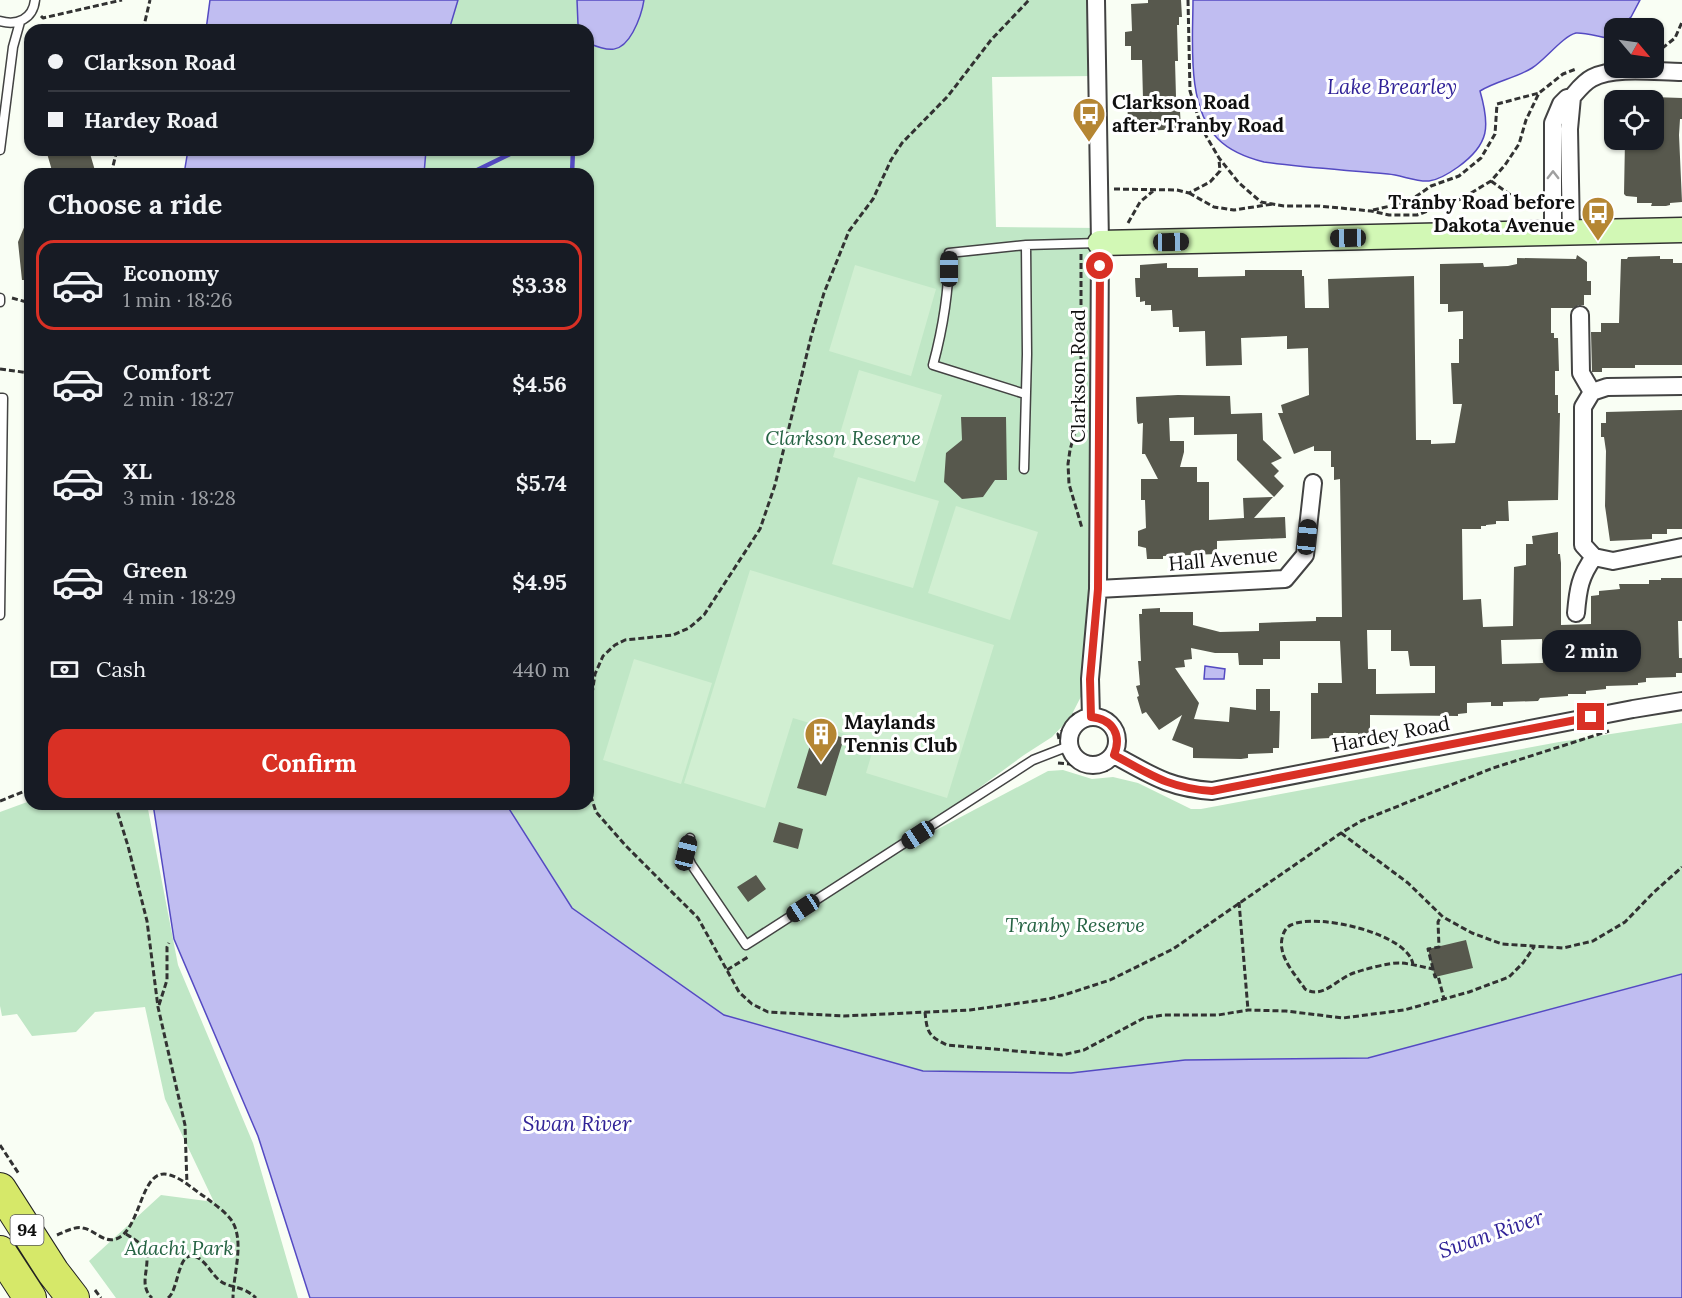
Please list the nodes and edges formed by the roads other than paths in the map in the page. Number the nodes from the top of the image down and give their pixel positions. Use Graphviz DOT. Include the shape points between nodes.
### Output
graph roads {
  1 [pos="1096,0"];
  2 [pos="35,2"];
  3 [pos="0,21"];
  4 [pos="20,22"];
  5 [pos="0,26"];
  6 [pos="1682,72"];
  7 [pos="1572,97"];
  8 [pos="0,150"];
  9 [pos="1559,228"];
  10 [pos="1682,230"];
  11 [pos="1091,243"];
  12 [pos="1026,245"];
  13 [pos="1580,315"];
  14 [pos="1682,386"];
  15 [pos="1592,392"];
  16 [pos="1025,394"];
  17 [pos="0,398"];
  18 [pos="1024,468"];
  19 [pos="1313,483"];
  20 [pos="1682,547"];
  21 [pos="1594,557"];
  22 [pos="1098,589"];
  23 [pos="1576,613"];
  24 [pos="0,615"];
  25 [pos="1682,701"];
  26 [pos="1091,717"];
  27 [pos="1065,747"];
  28 [pos="1114,755"];
  29 [pos="690,838"];
  30 [pos="0,1189"];
  31 [pos="0,1252"];
  32 [pos="30,1298"];
  33 [pos="73,1298"];
  1 -- 11 [label="street, Clarkson Road" via="1098,189"];
  2 -- 4 [label="lane" via="30,15"];
  3 -- 4 [label="lane"];
  3 -- 5 [label="lane"];
  4 -- 8 [label="lane" via="13,47"];
  6 -- 7 [label="street" via="1605,74 1592,78"];
  7 -- 9 [label="street"];
  9 -- 7 [label="street, one-way" via="1553,123 1561,104"];
  9 -- 10 [label="street"];
  9 -- 11 [label="street"];
  11 -- 12 [label="lane"];
  11 -- 22 [label="street, Clarkson Road"];
  12 -- 16 [label="lane"];
  12 -- 16 [label="lane" via="949,253 949,284 933,365"];
  13 -- 15 [label="street" via="1581,373"];
  14 -- 15 [label="street" via="1606,387"];
  15 -- 21 [label="street" via="1583,406 1583,545"];
  16 -- 18 [label="lane"];
  17 -- 24 [label="lane"];
  19 -- 22 [label="street, Hall Avenue" via="1305,555 1285,579"];
  20 -- 21 [label="street" via="1613,561"];
  21 -- 23 [label="street" via="1578,590"];
  22 -- 26 [label="street, Clarkson Road" via="1090,679"];
  25 -- 28 [label="street, Hardey Road" via="1212,791 1166,783"];
  26 -- 27 [label="street" via="1077,723"];
  26 -- 28 [label="street" via="1100,717 1114,728 1118,737"];
  27 -- 28 [label="street" via="1088,765 1107,762"];
  27 -- 29 [label="lane" via="1033,760 746,945 691,864 686,853"];
  30 -- 33 [label="highway, 94"];
  31 -- 32 [label="highway, 94"];
}
